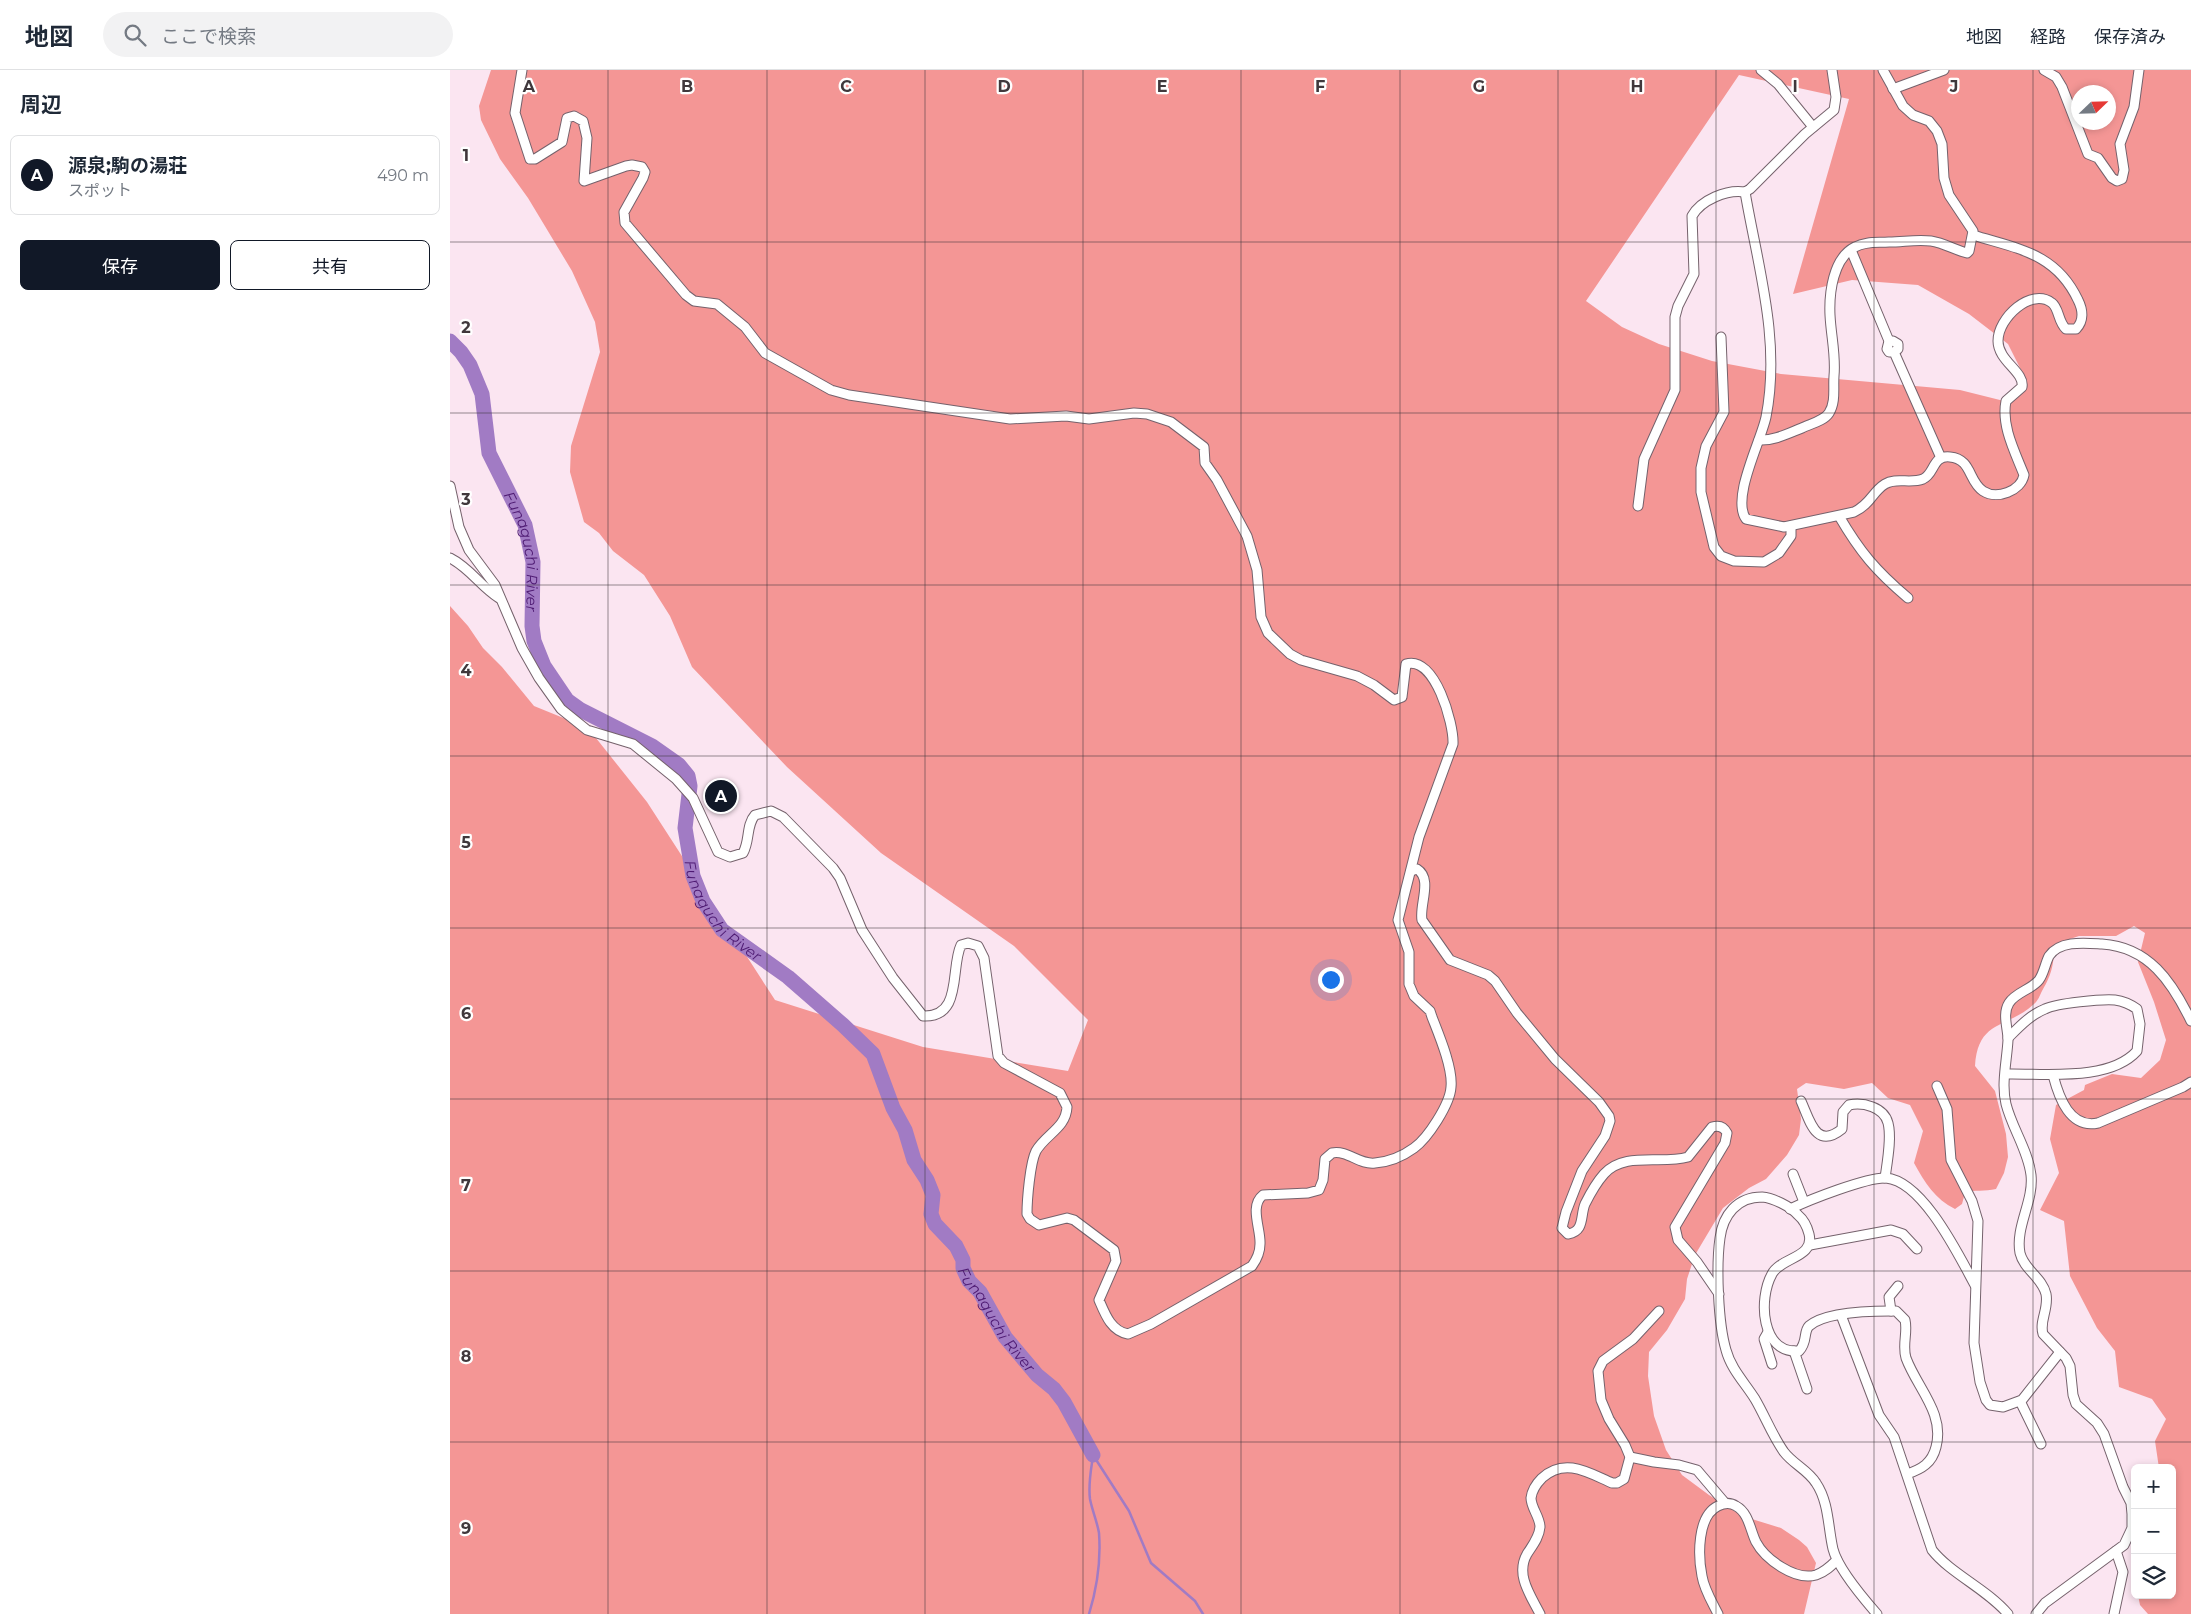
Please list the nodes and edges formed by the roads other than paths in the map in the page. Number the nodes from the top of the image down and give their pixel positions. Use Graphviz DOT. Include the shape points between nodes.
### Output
graph roads {
  1 [pos="522,70"];
  2 [pos="1761,70"];
  3 [pos="1832,70"];
  4 [pos="1883,70"];
  5 [pos="1944,70"];
  6 [pos="2044,70"];
  7 [pos="2139,70"];
  8 [pos="1893,89"];
  9 [pos="1813,127"];
  10 [pos="1745,192"];
  11 [pos="1973,235"];
  12 [pos="1851,250"];
  13 [pos="1721,337"];
  14 [pos="1759,440"];
  15 [pos="1941,458"];
  16 [pos="450,486"];
  17 [pos="1638,506"];
  18 [pos="1839,516"];
  19 [pos="1791,526"];
  20 [pos="450,558"];
  21 [pos="500,598"];
  22 [pos="1908,598"];
  23 [pos="1411,871"];
  24 [pos="2191,1021"];
  25 [pos="2008,1038"];
  26 [pos="2006,1074"];
  27 [pos="2053,1076"];
  28 [pos="2191,1082"];
  29 [pos="1938,1086"];
  30 [pos="1801,1102"];
  31 [pos="1792,1174"];
  32 [pos="1885,1178"];
  33 [pos="1804,1202"];
  34 [pos="1790,1208"];
  35 [pos="1810,1245"];
  36 [pos="1917,1249"];
  37 [pos="1975,1285"];
  38 [pos="1898,1286"];
  39 [pos="1719,1294"];
  40 [pos="1891,1310"];
  41 [pos="1658,1312"];
  42 [pos="1841,1315"];
  43 [pos="1768,1332"];
  44 [pos="1794,1351"];
  45 [pos="2060,1352"];
  46 [pos="1772,1364"];
  47 [pos="1807,1389"];
  48 [pos="2020,1401"];
  49 [pos="2041,1444"];
  50 [pos="1630,1457"];
  51 [pos="1907,1474"];
  52 [pos="1725,1503"];
  53 [pos="2116,1550"];
  54 [pos="1838,1560"];
  55 [pos="1540,1614"];
  56 [pos="1718,1614"];
  57 [pos="1877,1614"];
  58 [pos="2008,1614"];
  59 [pos="2036,1614"];
  60 [pos="2114,1614"];
  1 -- 23 [label="street" via="515,113 530,159 562,142 568,117 574,116 583,121 587,138 584,180 632,165 644,170 644,178 624,212 625,223 686,295 694,301 717,304 745,327 765,353 831,390 1010,419 1066,416 1089,419 1147,414 1171,422 1202,444 1205,463 1246,536 1258,578 1261,617 1272,638 1301,660 1357,676 1394,700 1402,697 1404,667 1410,663 1422,668 1440,690 1454,744 1419,837"];
  2 -- 9 [label="street" via="1778,84"];
  3 -- 9 [label="street" via="1836,97 1834,110"];
  4 -- 8 [label="street"];
  5 -- 8 [label="street"];
  6 -- 7 [label="street" via="2056,77 2062,87 2088,154 2098,158 2117,181 2122,179 2124,170 2120,144 2134,107"];
  8 -- 11 [label="street" via="1903,106 1929,121 1937,131 1942,144 1944,178 1949,195 1971,226"];
  9 -- 10 [label="street"];
  10 -- 14 [label="street" via="1770,326 1770,387"];
  10 -- 17 [label="street" via="1727,192 1696,210 1692,216 1694,274 1675,317 1675,390 1644,459"];
  11 -- 12 [label="street" via="1967,253 1931,241 1874,242"];
  11 -- 15 [label="street" via="2030,252 2048,262 2071,286 2082,316 2076,329 2066,329 2060,324 2055,305 2042,299 2015,307 1999,332 2002,354 2023,384 2006,401 2004,412 2024,475 2023,482 2015,490 1986,492 1961,460"];
  12 -- 14 [label="street" via="1837,269 1831,303 1836,358 1834,400 1829,412 1785,435"];
  12 -- 15 [label="street" via="1889,341 1887,349 1894,352"];
  13 -- 19 [label="street" via="1724,412 1706,446 1701,468 1701,492 1714,547 1721,556 1734,561 1764,562 1779,552 1791,536"];
  14 -- 19 [label="street" via="1745,486 1742,514 1746,519 1760,523"];
  15 -- 18 [label="street" via="1924,479 1885,484 1864,508"];
  16 -- 21 [label="street" via="459,527 469,550 495,585"];
  18 -- 19 [label="street"];
  18 -- 22 [label="street" via="1859,550"];
  20 -- 21 [label="street" via="463,564"];
  21 -- 23 [label="street" via="522,648 561,709 587,730 633,744 676,778 693,798 718,852 730,857 743,853 755,815 771,811 783,817 840,878 862,930 919,1013 926,1016 934,1014 946,1006 953,993 961,946 968,943 978,946 984,958 998,1056 1004,1063 1060,1093 1067,1107 1063,1122 1036,1152 1027,1214 1039,1225 1067,1218 1074,1220 1114,1250 1116,1261 1099,1300 1113,1327 1122,1333 1128,1334 1151,1324 1252,1266 1260,1246 1256,1209 1263,1195 1319,1190 1323,1164 1332,1153 1343,1153 1369,1164 1405,1154 1422,1141 1439,1116 1450,1094 1450,1077 1430,1011 1414,996 1409,984 1409,952 1398,920"];
  23 -- 39 [label="street" via="1416,869 1424,880 1422,920 1450,960 1495,981 1555,1059 1609,1116 1605,1136 1582,1171 1566,1212 1564,1232 1574,1233 1580,1227 1584,1206 1607,1171 1628,1162 1688,1157 1712,1127 1725,1129 1725,1142 1675,1226 1678,1240"];
  24 -- 25 [label="street" via="2161,974 2142,956 2115,945 2071,944 2053,951 2038,981 2010,1002 2006,1009"];
  25 -- 26 [label="street"];
  25 -- 27 [label="street" via="2037,1013 2053,1006 2114,1000 2137,1009 2140,1036 2133,1055 2106,1068"];
  26 -- 27 [label="street"];
  26 -- 45 [label="street" via="2006,1104 2031,1174 2032,1189 2020,1253 2046,1294 2047,1310 2042,1321 2042,1334"];
  27 -- 28 [label="street" via="2056,1088 2074,1119 2086,1125 2098,1123"];
  29 -- 37 [label="street" via="1947,1109 1951,1160 1972,1201 1978,1221"];
  30 -- 32 [label="street" via="1816,1133 1821,1136 1836,1134 1842,1129 1843,1112 1849,1105 1874,1107 1882,1112 1888,1124"];
  31 -- 33 [label="street"];
  32 -- 33 [label="street"];
  32 -- 37 [label="street" via="1901,1184 1924,1203"];
  33 -- 34 [label="street"];
  34 -- 35 [label="street" via="1804,1220"];
  34 -- 39 [label="street" via="1761,1197 1729,1211 1719,1248"];
  35 -- 36 [label="street" via="1892,1230 1903,1234"];
  35 -- 43 [label="street" via="1802,1254 1776,1267 1768,1282 1765,1313"];
  37 -- 48 [label="street" via="1974,1343 1983,1392 1990,1405 1996,1407"];
  38 -- 40 [label="street" via="1889,1297"];
  39 -- 54 [label="street" via="1729,1358 1783,1450 1816,1483"];
  40 -- 42 [label="street"];
  40 -- 51 [label="street" via="1904,1320 1904,1352 1938,1425 1932,1457 1921,1469"];
  41 -- 50 [label="street" via="1633,1339 1603,1361 1598,1371 1601,1400"];
  42 -- 44 [label="street" via="1810,1326 1806,1343 1799,1351"];
  42 -- 51 [label="street" via="1879,1415 1894,1437"];
  43 -- 44 [label="street" via="1780,1347"];
  43 -- 46 [label="street" via="1764,1339"];
  44 -- 47 [label="street"];
  45 -- 48 [label="street"];
  45 -- 53 [label="street" via="2070,1366 2076,1404 2104,1434 2131,1503 2132,1528 2128,1539"];
  48 -- 49 [label="street"];
  50 -- 52 [label="street" via="1697,1470"];
  50 -- 55 [label="street" via="1624,1479 1617,1483 1576,1468 1564,1467 1545,1476 1533,1490 1532,1503 1540,1529 1524,1561 1522,1575"];
  51 -- 58 [label="street" via="1932,1550 1994,1598"];
  52 -- 54 [label="street" via="1744,1512 1760,1547 1789,1570 1801,1575 1816,1575"];
  52 -- 56 [label="street" via="1707,1514 1700,1560 1702,1578"];
  53 -- 59 [label="street" via="2045,1603"];
  53 -- 60 [label="street" via="2123,1572"];
  54 -- 57 [label="street"];
}
